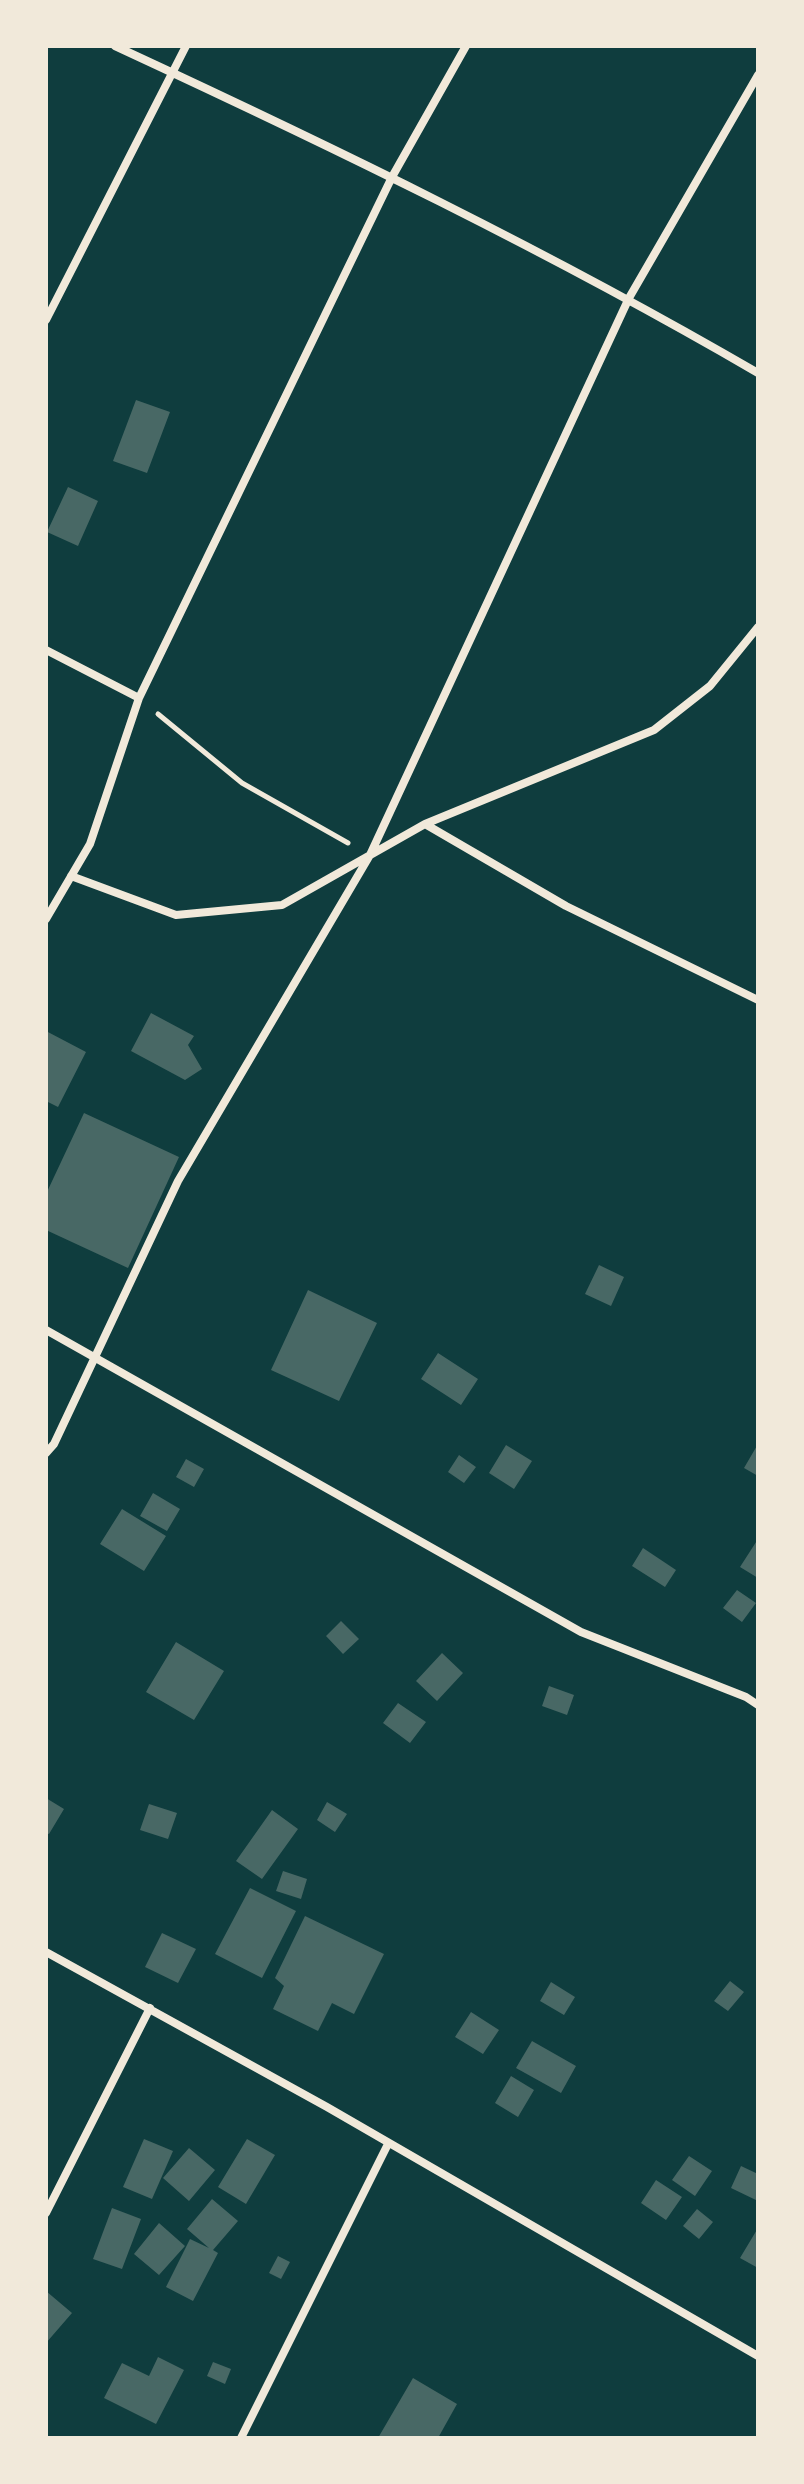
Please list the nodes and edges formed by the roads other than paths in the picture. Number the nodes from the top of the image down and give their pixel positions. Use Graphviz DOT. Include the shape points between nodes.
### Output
graph roads {
  1 [pos="115,46"];
  2 [pos="186,46"];
  3 [pos="466,46"];
  4 [pos="172,73"];
  5 [pos="758,75"];
  6 [pos="392,177"];
  7 [pos="629,298"];
  8 [pos="46,320"];
  9 [pos="758,373"];
  10 [pos="758,627"];
  11 [pos="46,650"];
  12 [pos="139,698"];
  13 [pos="425,824"];
  14 [pos="370,855"];
  15 [pos="71,876"];
  16 [pos="46,919"];
  17 [pos="758,1000"];
  18 [pos="46,1330"];
  19 [pos="97,1358"];
  20 [pos="46,1453"];
  21 [pos="758,1705"];
  22 [pos="46,1952"];
  23 [pos="150,2008"];
  24 [pos="388,2144"];
  25 [pos="46,2213"];
  26 [pos="758,2356"];
  27 [pos="241,2438"];
  1 -- 4 [label="street"];
  2 -- 4 [label="street"];
  3 -- 6 [label="street"];
  4 -- 6 [label="street"];
  4 -- 8 [label="street"];
  5 -- 7 [label="street"];
  6 -- 7 [label="street"];
  6 -- 12 [label="street"];
  7 -- 9 [label="street"];
  7 -- 14 [label="street"];
  10 -- 13 [label="street" via="710,686 654,730"];
  11 -- 12 [label="street"];
  12 -- 15 [label="street" via="90,844"];
  13 -- 14 [label="street"];
  13 -- 17 [label="street" via="566,906"];
  14 -- 15 [label="street" via="282,905 176,915"];
  14 -- 19 [label="street" via="178,1181"];
  15 -- 16 [label="street"];
  18 -- 19 [label="street"];
  19 -- 20 [label="street"];
  19 -- 21 [label="street" via="581,1632"];
  22 -- 23 [label="street"];
  23 -- 24 [label="street"];
  23 -- 25 [label="street"];
  24 -- 26 [label="street"];
  24 -- 27 [label="street"];
}
